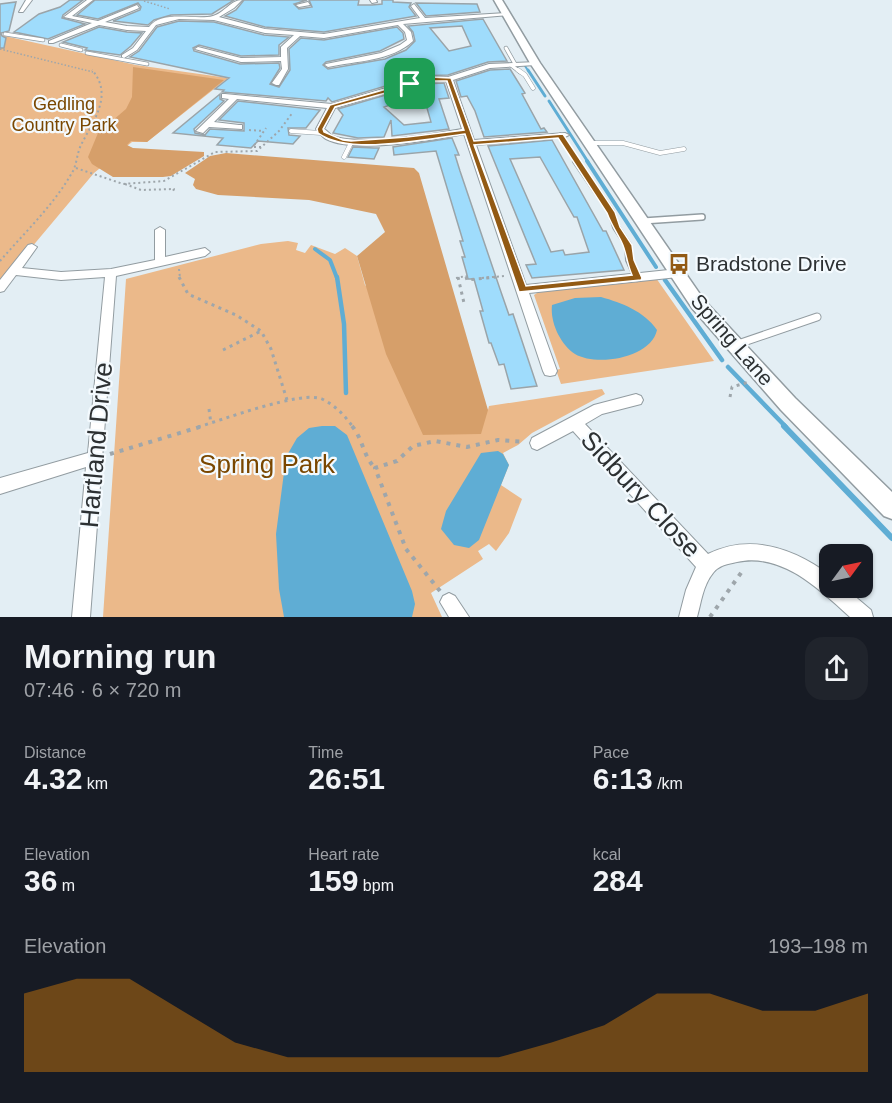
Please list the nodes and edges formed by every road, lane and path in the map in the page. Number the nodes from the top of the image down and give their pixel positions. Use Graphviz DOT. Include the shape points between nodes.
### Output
graph roads {
  1 [pos="29,0"];
  2 [pos="90,0"];
  3 [pos="140,0"];
  4 [pos="239,0"];
  5 [pos="498,0"];
  6 [pos="308,4"];
  7 [pos="299,5"];
  8 [pos="34,6"];
  9 [pos="137,7"];
  10 [pos="426,9"];
  11 [pos="119,10"];
  12 [pos="127,11"];
  13 [pos="506,15"];
  14 [pos="192,16"];
  15 [pos="214,18"];
  16 [pos="424,20"];
  17 [pos="99,23"];
  18 [pos="399,23"];
  19 [pos="150,29"];
  20 [pos="6,34"];
  21 [pos="298,35"];
  22 [pos="43,40"];
  23 [pos="51,42"];
  24 [pos="61,45"];
  25 [pos="506,48"];
  26 [pos="0,49"];
  27 [pos="135,49"];
  28 [pos="145,49"];
  29 [pos="81,50"];
  30 [pos="200,52"];
  31 [pos="87,53"];
  32 [pos="124,56"];
  33 [pos="117,59"];
  34 [pos="285,59"];
  35 [pos="333,62"];
  36 [pos="535,63"];
  37 [pos="147,64"];
  38 [pos="513,64"];
  39 [pos="284,73"];
  40 [pos="270,74"];
  41 [pos="449,79"];
  42 [pos="276,83"];
  43 [pos="533,88"];
  44 [pos="225,96"];
  45 [pos="235,97"];
  46 [pos="332,106"];
  47 [pos="208,124"];
  48 [pos="542,125"];
  49 [pos="239,127"];
  50 [pos="266,128"];
  51 [pos="200,131"];
  52 [pos="291,131"];
  53 [pos="468,131"];
  54 [pos="321,133"];
  55 [pos="563,135"];
  56 [pos="548,136"];
  57 [pos="259,139"];
  58 [pos="270,140"];
  59 [pos="256,143"];
  60 [pos="351,143"];
  61 [pos="471,143"];
  62 [pos="589,143"];
  63 [pos="267,144"];
  64 [pos="684,149"];
  65 [pos="344,157"];
  66 [pos="75,168"];
  67 [pos="123,184"];
  68 [pos="172,193"];
  69 [pos="702,217"];
  70 [pos="642,221"];
  71 [pos="160,230"];
  72 [pos="33,247"];
  73 [pos="205,252"];
  74 [pos="178,258"];
  75 [pos="0,261"];
  76 [pos="160,262"];
  77 [pos="14,271"];
  78 [pos="111,273"];
  79 [pos="678,273"];
  80 [pos="637,278"];
  81 [pos="0,288"];
  82 [pos="522,290"];
  83 [pos="464,303"];
  84 [pos="817,317"];
  85 [pos="261,331"];
  86 [pos="735,345"];
  87 [pos="223,350"];
  88 [pos="550,371"];
  89 [pos="765,380"];
  90 [pos="730,397"];
  91 [pos="287,400"];
  92 [pos="636,400"];
  93 [pos="209,409"];
  94 [pos="574,422"];
  95 [pos="211,424"];
  96 [pos="537,443"];
  97 [pos="94,458"];
  98 [pos="375,468"];
  99 [pos="0,486"];
  100 [pos="892,508"];
  101 [pos="707,566"];
  102 [pos="749,568"];
  103 [pos="819,579"];
  104 [pos="842,598"];
  105 [pos="449,602"];
  106 [pos="81,617"];
  107 [pos="460,617"];
  108 [pos="688,617"];
  109 [pos="710,617"];
  110 [pos="864,617"];
  1 -- 8 [label="street" via="23,9"];
  2 -- 17 [label="street" via="67,17"];
  3 -- 14 [label="path"];
  4 -- 15 [label="street"];
  5 -- 13 [label="street, Spring Lane"];
  6 -- 7 [label="street"];
  9 -- 12 [label="street"];
  10 -- 16 [label="street" via="416,8"];
  11 -- 12 [label="street"];
  12 -- 17 [label="street"];
  13 -- 16 [label="street"];
  13 -- 36 [label="street, Spring Lane"];
  14 -- 15 [label="street"];
  14 -- 19 [label="street" via="164,20"];
  15 -- 21 [label="street"];
  16 -- 18 [label="street"];
  17 -- 19 [label="street"];
  17 -- 23 [label="street"];
  18 -- 21 [label="street" via="334,36"];
  18 -- 35 [label="street" via="408,32 408,44 389,52"];
  19 -- 27 [label="street"];
  20 -- 22 [label="lane"];
  21 -- 34 [label="street" via="284,47"];
  22 -- 23 [label="street"];
  23 -- 24 [label="street"];
  24 -- 29 [label="lane"];
  25 -- 38 [label="lane"];
  26 -- 66 [label="path" via="81,66 98,74 103,83 103,98 79,148"];
  27 -- 28 [label="street"];
  27 -- 32 [label="street"];
  30 -- 34 [label="street" via="241,60"];
  31 -- 33 [label="lane"];
  32 -- 33 [label="lane"];
  33 -- 37 [label="lane"];
  34 -- 39 [label="street"];
  36 -- 38 [label="street"];
  36 -- 62 [label="street, Spring Lane"];
  38 -- 41 [label="street" via="489,66"];
  38 -- 43 [label="lane"];
  39 -- 40 [label="street"];
  39 -- 42 [label="street"];
  41 -- 46 [label="street" via="423,80"];
  41 -- 53 [label="street"];
  44 -- 45 [label="street"];
  45 -- 46 [label="street"];
  45 -- 47 [label="street"];
  46 -- 54 [label="street"];
  47 -- 49 [label="street"];
  47 -- 51 [label="street"];
  48 -- 56 [label="street"];
  50 -- 57 [label="path"];
  52 -- 54 [label="lane"];
  53 -- 60 [label="street"];
  53 -- 61 [label="street"];
  54 -- 60 [label="street"];
  55 -- 56 [label="street"];
  55 -- 80 [label="lane" via="611,212 628,245"];
  56 -- 61 [label="street"];
  57 -- 58 [label="path"];
  57 -- 59 [label="path"];
  59 -- 63 [label="path"];
  59 -- 67 [label="path" via="253,147 261,149 255,153 215,152 168,180"];
  60 -- 65 [label="lane"];
  61 -- 82 [label="street"];
  62 -- 64 [label="lane" via="629,144 657,154"];
  62 -- 70 [label="street, Spring Lane"];
  66 -- 67 [label="path"];
  66 -- 75 [label="path"];
  67 -- 68 [label="path" via="141,189 174,189"];
  69 -- 70 [label="lane"];
  70 -- 79 [label="street, Spring Lane"];
  71 -- 76 [label="street"];
  72 -- 77 [label="street"];
  73 -- 74 [label="street"];
  74 -- 76 [label="street"];
  74 -- 85 [label="path" via="179,277 188,294"];
  76 -- 78 [label="street"];
  77 -- 78 [label="street" via="71,276"];
  77 -- 81 [label="street"];
  78 -- 97 [label="street, Hartland Drive"];
  79 -- 80 [label="street"];
  79 -- 86 [label="street, Spring Lane" via="698,304"];
  80 -- 82 [label="street"];
  82 -- 83 [label="path" via="510,275 467,280 466,276 456,277"];
  82 -- 88 [label="street"];
  84 -- 86 [label="lane"];
  85 -- 87 [label="path"];
  85 -- 91 [label="path" via="271,349"];
  86 -- 89 [label="street, Spring Lane"];
  89 -- 90 [label="path" via="732,387"];
  89 -- 100 [label="street, Spring Lane"];
  91 -- 95 [label="path"];
  91 -- 98 [label="path" via="320,398 343,414 359,434"];
  92 -- 94 [label="street, Sidbury Close" via="599,409"];
  93 -- 95 [label="path"];
  94 -- 96 [label="street, Sidbury Close"];
  94 -- 101 [label="street, Sidbury Close"];
  95 -- 97 [label="path"];
  96 -- 98 [label="path" via="498,440 467,447 435,441 413,446 397,461"];
  97 -- 99 [label="street"];
  97 -- 106 [label="street, Hartland Drive"];
  98 -- 105 [label="path" via="406,549"];
  101 -- 103 [label="street" via="734,553 755,552 776,556"];
  101 -- 108 [label="street"];
  102 -- 109 [label="path" via="741,571"];
  104 -- 110 [label="street"];
  105 -- 107 [label="street"];
}
